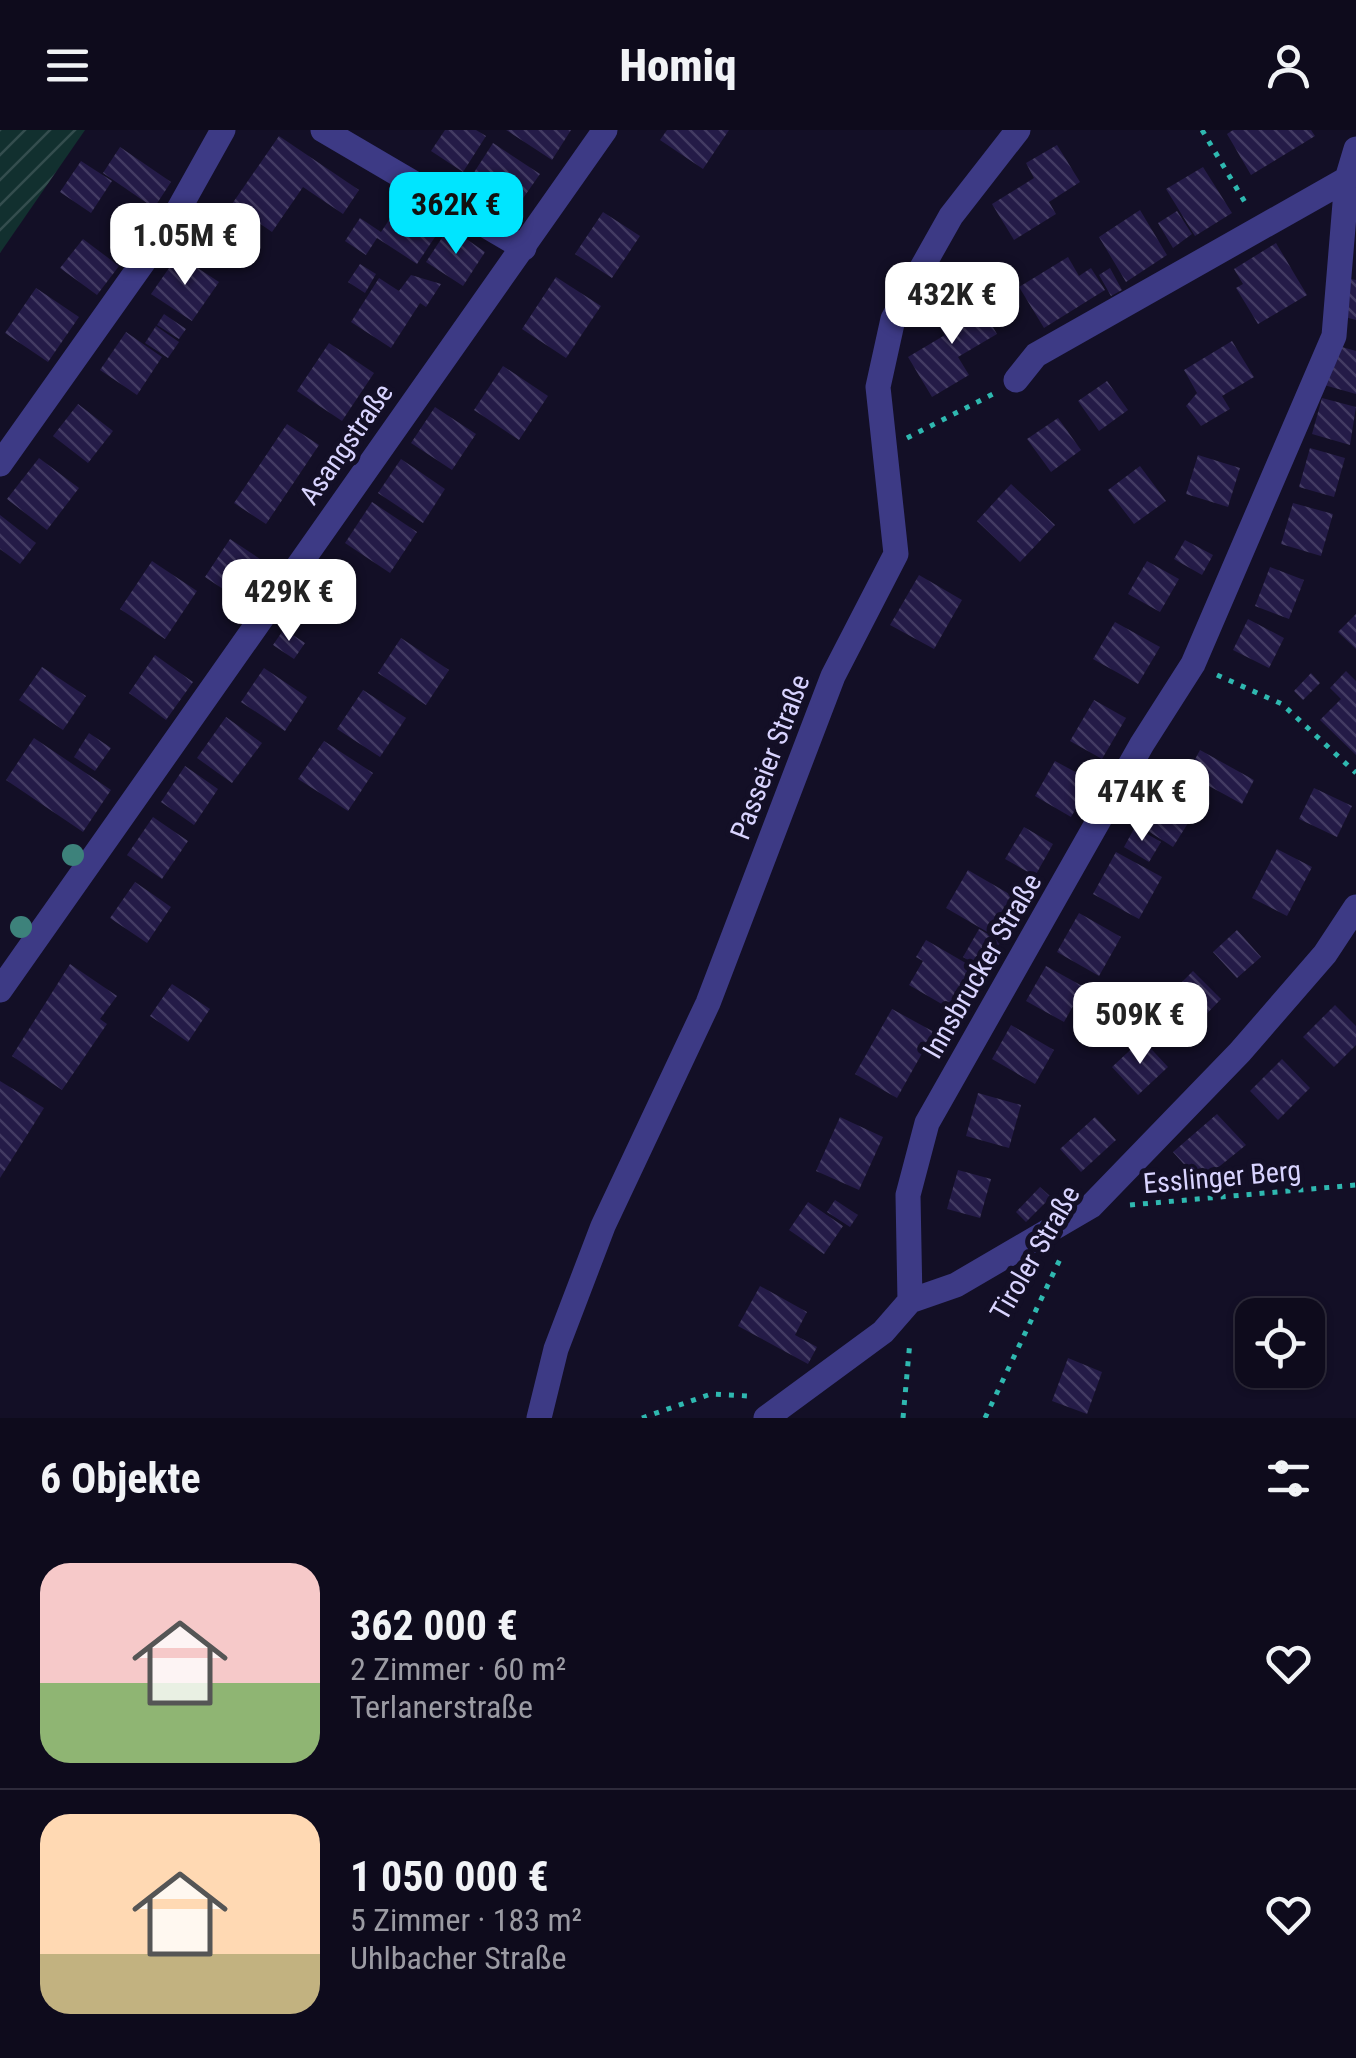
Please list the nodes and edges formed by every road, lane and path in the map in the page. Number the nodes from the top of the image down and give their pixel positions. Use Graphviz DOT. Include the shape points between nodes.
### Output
graph roads {
  1 [pos="223,130"];
  2 [pos="323,130"];
  3 [pos="605,130"];
  4 [pos="1018,130"];
  5 [pos="1202,130"];
  6 [pos="1356,149"];
  7 [pos="1347,179"];
  8 [pos="1260,228"];
  9 [pos="524,248"];
  10 [pos="1016,380"];
  11 [pos="926,432"];
  12 [pos="0,464"];
  13 [pos="1193,664"];
  14 [pos="1356,772"];
  15 [pos="1356,907"];
  16 [pos="0,990"];
  17 [pos="1356,1185"];
  18 [pos="1091,1206"];
  19 [pos="1063,1254"];
  20 [pos="910,1301"];
  21 [pos="770,1414"];
  22 [pos="539,1418"];
  23 [pos="642,1418"];
  24 [pos="903,1418"];
  25 [pos="986,1418"];
  1 -- 12 [label="street" via="171,223"];
  2 -- 9 [label="street"];
  3 -- 9 [label="street, Asangstraße"];
  4 -- 22 [label="street, Passeier Straße" via="952,216 893,319 878,387 896,554 833,676 708,1003 603,1226 556,1349"];
  5 -- 8 [label="path"];
  6 -- 7 [label="street, Innsbrucker Straße"];
  7 -- 8 [label="street"];
  7 -- 13 [label="street, Innsbrucker Straße" via="1334,336"];
  8 -- 10 [label="street" via="1036,355"];
  9 -- 16 [label="street, Asangstraße"];
  10 -- 11 [label="path"];
  13 -- 14 [label="path" via="1282,704"];
  13 -- 20 [label="street, Innsbrucker Straße" via="927,1123 908,1195"];
  15 -- 18 [label="street, Tiroler Straße" via="1251,1040"];
  17 -- 18 [label="path, Esslinger Berg"];
  18 -- 20 [label="street" via="956,1285"];
  19 -- 25 [label="path, Tiroler Straße"];
  20 -- 21 [label="street" via="883,1332"];
  20 -- 24 [label="path"];
  21 -- 23 [label="path" via="757,1398 720,1393"];
}
